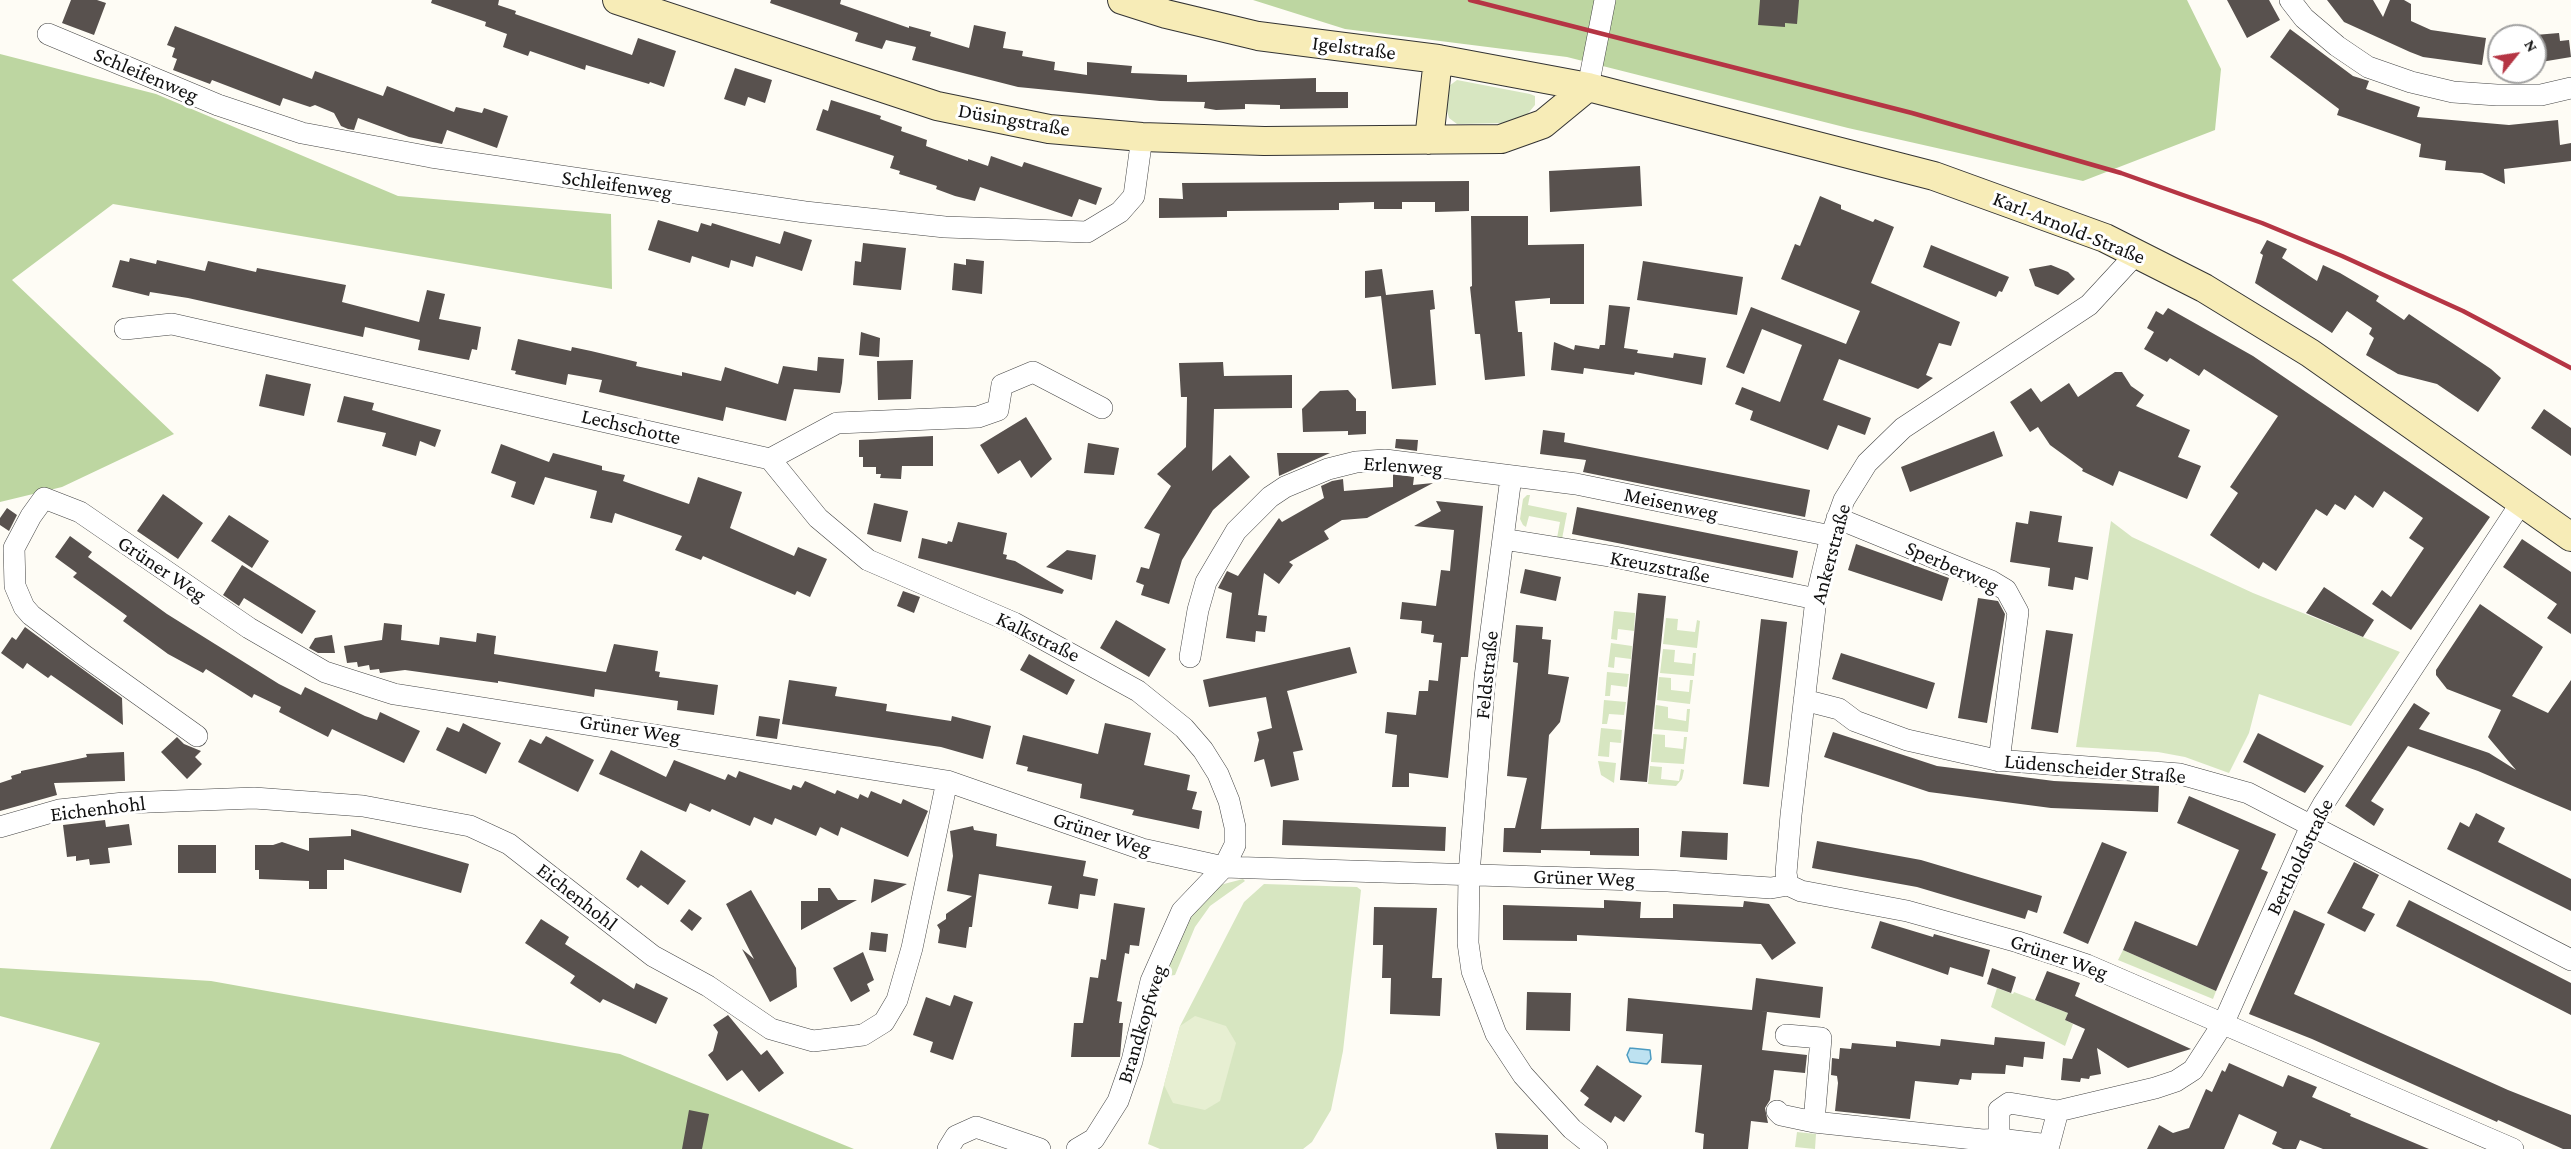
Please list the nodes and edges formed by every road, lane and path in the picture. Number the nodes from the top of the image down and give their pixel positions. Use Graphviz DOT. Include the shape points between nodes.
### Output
graph roads {
  1 [pos="617,0"];
  2 [pos="1122,0"];
  3 [pos="1605,0"];
  4 [pos="2290,0"];
  5 [pos="48,34"];
  6 [pos="1438,59"];
  7 [pos="1588,87"];
  8 [pos="2571,88"];
  9 [pos="1142,137"];
  10 [pos="1429,140"];
  11 [pos="2137,253"];
  12 [pos="125,329"];
  13 [pos="1102,408"];
  14 [pos="770,459"];
  15 [pos="1511,477"];
  16 [pos="2521,503"];
  17 [pos="1834,527"];
  18 [pos="2571,537"];
  19 [pos="1503,539"];
  20 [pos="1816,599"];
  21 [pos="1190,657"];
  22 [pos="1804,700"];
  23 [pos="197,736"];
  24 [pos="1999,761"];
  25 [pos="947,781"];
  26 [pos="2311,826"];
  27 [pos="0,827"];
  28 [pos="1224,867"];
  29 [pos="1469,874"];
  30 [pos="1788,885"];
  31 [pos="2571,960"];
  32 [pos="2224,1022"];
  33 [pos="1786,1035"];
  34 [pos="1777,1111"];
  35 [pos="2058,1111"];
  36 [pos="1814,1122"];
  37 [pos="1999,1139"];
  38 [pos="2053,1147"];
  39 [pos="948,1149"];
  40 [pos="1040,1149"];
  41 [pos="1077,1149"];
  42 [pos="1597,1149"];
  43 [pos="2513,1149"];
  1 -- 9 [label="main road, Düsingstraße" via="937,106 1049,129"];
  2 -- 6 [label="main road, Igelstraße" via="1258,36"];
  3 -- 7 [label="street"];
  4 -- 8 [label="street" via="2304,18 2353,57 2368,67 2411,82 2453,92 2497,95 2541,94"];
  5 -- 9 [label="street, Schleifenweg" via="218,105 302,133 431,157 804,212 945,227 1087,232 1120,213 1134,196"];
  6 -- 7 [label="main road, Igelstraße"];
  6 -- 10 [label="main road"];
  7 -- 10 [label="main road, Düsingstraße" via="1543,124 1501,139"];
  7 -- 11 [label="main road, Karl-Arnold-Straße" via="1934,176"];
  9 -- 10 [label="main road, Düsingstraße"];
  11 -- 16 [label="main road, Karl-Arnold-Straße" via="2204,288 2310,353"];
  11 -- 17 [label="street, Ankerstraße" via="2090,305 1959,388 1887,441 1849,491"];
  12 -- 14 [label="street, Lechschotte" via="172,324"];
  13 -- 14 [label="street" via="1033,372 1002,385 998,410 978,417 837,423"];
  14 -- 28 [label="street, Kalkstraße" via="818,518 868,560 1048,640 1138,691 1184,728 1218,774 1229,801 1235,845"];
  15 -- 17 [label="street, Meisenweg" via="1576,484"];
  15 -- 19 [label="street, Feldstraße"];
  15 -- 21 [label="street, Erlenweg" via="1385,460 1328,469 1285,487 1252,513 1218,558 1198,610"];
  16 -- 18 [label="main road, Karl-Arnold-Straße"];
  16 -- 26 [label="street, Bertholdstraße"];
  17 -- 20 [label="street, Ankerstraße"];
  17 -- 24 [label="street, Sperberweg" via="2006,590 2018,612"];
  19 -- 20 [label="street, Kreuzstraße" via="1615,557"];
  19 -- 29 [label="street, Feldstraße" via="1485,677"];
  20 -- 22 [label="street, Ankerstraße"];
  22 -- 24 [label="street, Lüdenscheider Straße" via="1839,709 1855,721 1907,740"];
  22 -- 30 [label="street, Ankerstraße" via="1786,873"];
  23 -- 25 [label="street, Grüner Weg" via="30,615 18,599 14,548 45,498 80,512 249,628 325,672 365,686 394,694"];
  24 -- 26 [label="street, Lüdenscheider Straße" via="2180,774 2248,793"];
  25 -- 27 [label="street, Eichenhohl" via="912,948 897,1000 884,1022 863,1035 813,1041 771,1029 708,986 653,956 509,844 470,825 363,806 254,798 59,810"];
  25 -- 28 [label="street, Grüner Weg" via="1142,849"];
  26 -- 31 [label="street, Lüdenscheider Straße"];
  26 -- 32 [label="street, Bertholdstraße"];
  28 -- 29 [label="street, Grüner Weg"];
  28 -- 41 [label="street, Brandkopfweg" via="1182,911 1151,981 1118,1101 1094,1138"];
  29 -- 30 [label="street, Grüner Weg" via="1771,888"];
  29 -- 42 [label="street, Feldstraße" via="1468,943 1472,971 1497,1034 1541,1097"];
  30 -- 32 [label="street, Grüner Weg" via="1801,891 1907,911 2018,942 2088,965"];
  32 -- 35 [label="street, Bertholdstraße" via="2193,1070 2176,1081"];
  32 -- 43 [label="street, Grüner Weg"];
  33 -- 36 [label="street" via="1821,1038"];
  34 -- 36 [label="street"];
  35 -- 37 [label="street, Bertholdstraße" via="2009,1103 1999,1110"];
  35 -- 38 [label="street"];
  36 -- 37 [label="street"];
  37 -- 38 [label="street"];
  39 -- 40 [label="street" via="956,1136 976,1127"];
}
